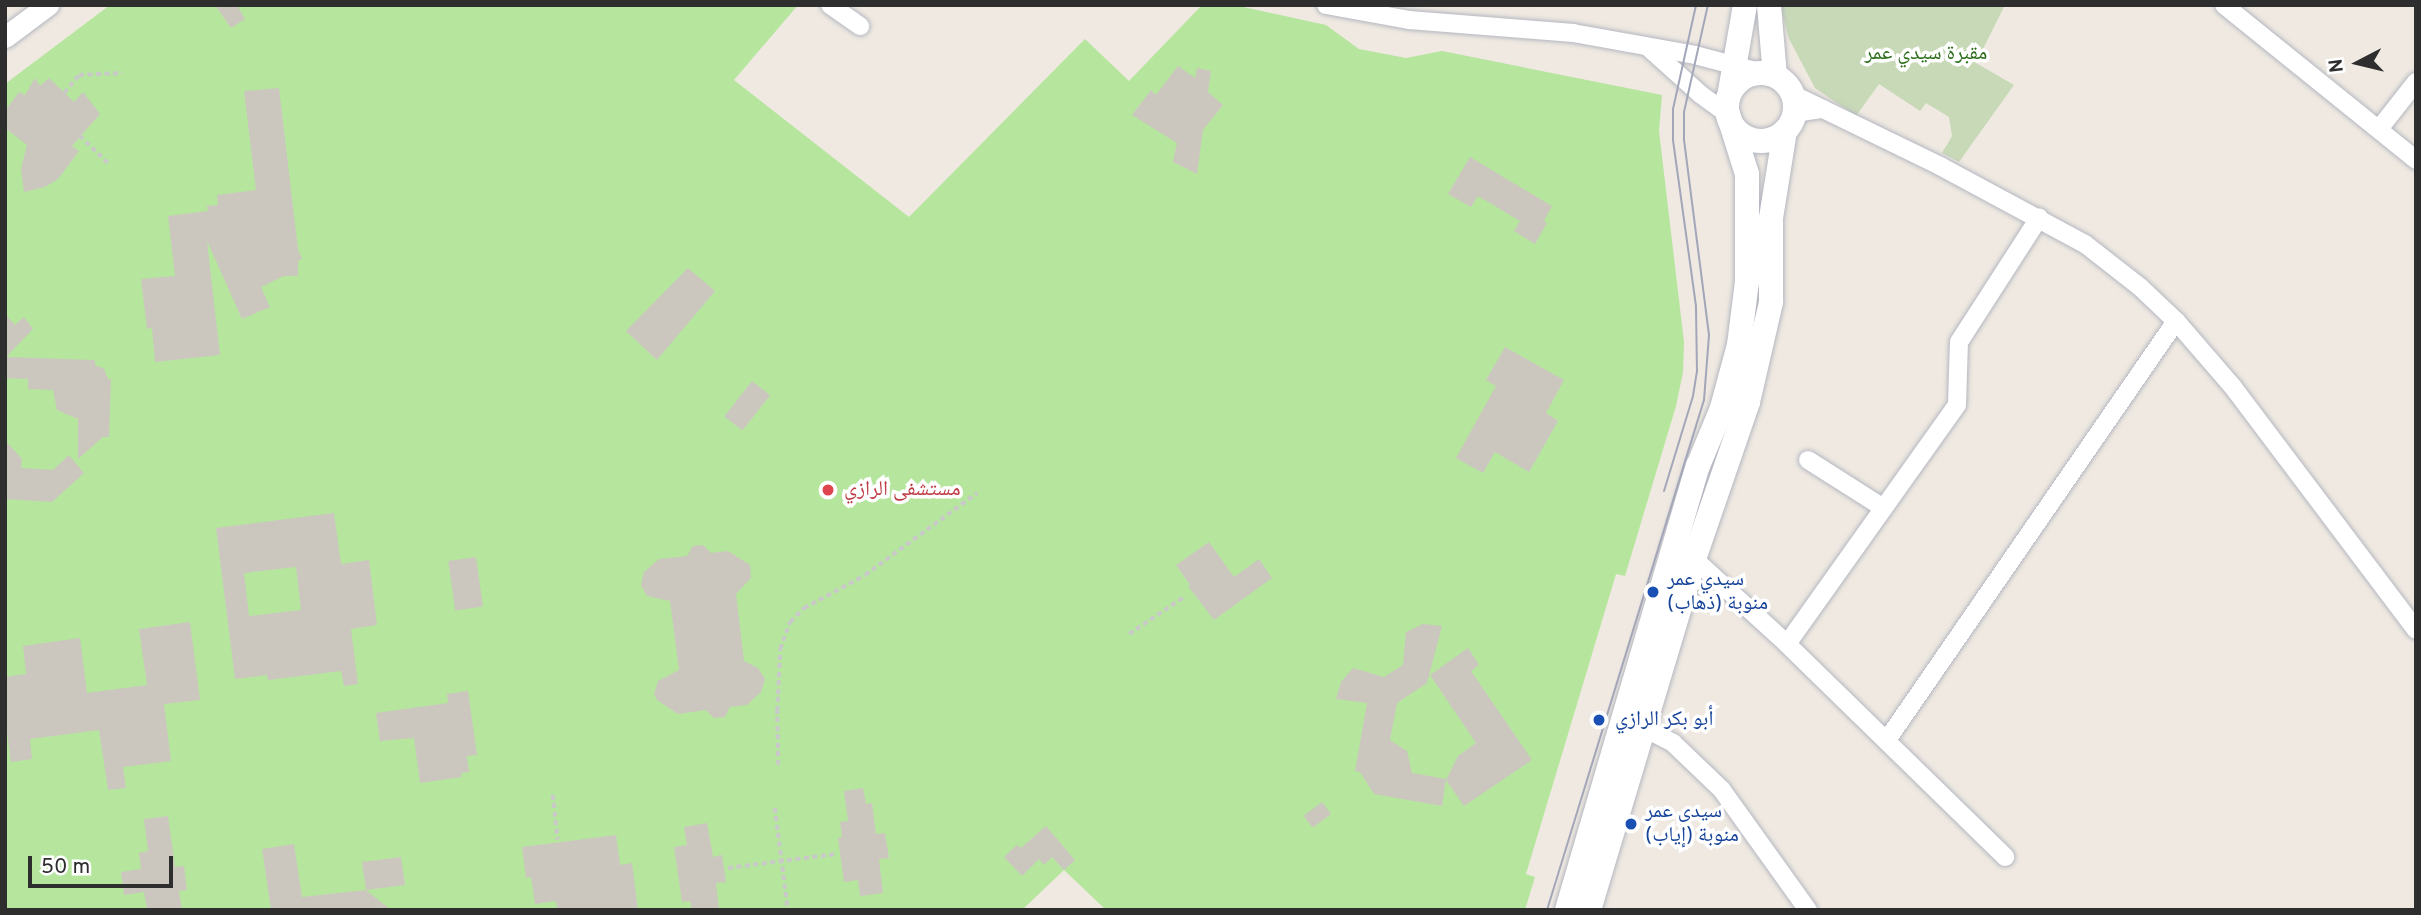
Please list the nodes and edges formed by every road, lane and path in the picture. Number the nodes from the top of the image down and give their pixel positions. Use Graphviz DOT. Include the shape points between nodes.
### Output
graph roads {
  1 [pos="48,5"];
  2 [pos="830,5"];
  3 [pos="1326,5"];
  4 [pos="1745,5"];
  5 [pos="1769,5"];
  6 [pos="2233,8"];
  7 [pos="860,26"];
  8 [pos="5,37"];
  9 [pos="1645,45"];
  10 [pos="1735,63"];
  11 [pos="122,74"];
  12 [pos="1769,74"];
  13 [pos="2416,82"];
  14 [pos="64,93"];
  15 [pos="1792,94"];
  16 [pos="1729,103"];
  17 [pos="1823,109"];
  18 [pos="1788,126"];
  19 [pos="2379,129"];
  20 [pos="80,136"];
  21 [pos="2416,160"];
  22 [pos="109,164"];
  23 [pos="2039,218"];
  24 [pos="2176,321"];
  25 [pos="1808,460"];
  26 [pos="977,493"];
  27 [pos="1882,507"];
  28 [pos="1684,554"];
  29 [pos="1184,597"];
  30 [pos="2416,630"];
  31 [pos="1129,634"];
  32 [pos="1787,644"];
  33 [pos="1644,728"];
  34 [pos="1887,740"];
  35 [pos="778,765"];
  36 [pos="553,795"];
  37 [pos="775,808"];
  38 [pos="558,840"];
  39 [pos="836,854"];
  40 [pos="2005,857"];
  41 [pos="782,861"];
  42 [pos="728,868"];
  43 [pos="788,910"];
  44 [pos="1567,910"];
  45 [pos="1589,910"];
  46 [pos="1808,910"];
  1 -- 8 [label="street"];
  2 -- 7 [label="street"];
  3 -- 9 [label="street" via="1397,18 1573,33"];
  4 -- 10 [label="main road"];
  5 -- 12 [label="main road"];
  6 -- 19 [label="street"];
  9 -- 10 [label="street"];
  9 -- 16 [label="street" via="1699,94"];
  10 -- 12 [label="street"];
  10 -- 16 [label="main road"];
  11 -- 14 [label="path" via="79,75"];
  12 -- 15 [label="main road"];
  12 -- 16 [label="main road" via="1746,76"];
  13 -- 19 [label="street"];
  15 -- 17 [label="street"];
  15 -- 18 [label="main road"];
  16 -- 18 [label="main road" via="1731,124 1747,138 1767,140"];
  16 -- 28 [label="main road" via="1747,174 1747,282 1740,345 1722,408 1698,466"];
  17 -- 18 [label="street" via="1801,112"];
  17 -- 23 [label="street"];
  18 -- 28 [label="main road" via="1771,218 1771,302 1748,402"];
  19 -- 21 [label="street"];
  20 -- 22 [label="path"];
  23 -- 24 [label="street" via="2113,264"];
  23 -- 27 [label="street" via="1959,342 1957,405"];
  24 -- 30 [label="street" via="2287,456"];
  24 -- 34 [label="street"];
  25 -- 27 [label="street"];
  26 -- 35 [label="path" via="865,575 804,608 790,622 780,649"];
  27 -- 32 [label="street"];
  28 -- 32 [label="street"];
  28 -- 33 [label="main road"];
  28 -- 44 [label="main road"];
  29 -- 31 [label="path"];
  32 -- 34 [label="street"];
  33 -- 45 [label="main road"];
  33 -- 46 [label="street" via="1673,743 1722,790"];
  34 -- 40 [label="street"];
  36 -- 38 [label="path"];
  37 -- 41 [label="path"];
  39 -- 41 [label="path"];
  41 -- 42 [label="path"];
  41 -- 43 [label="path"];
}
